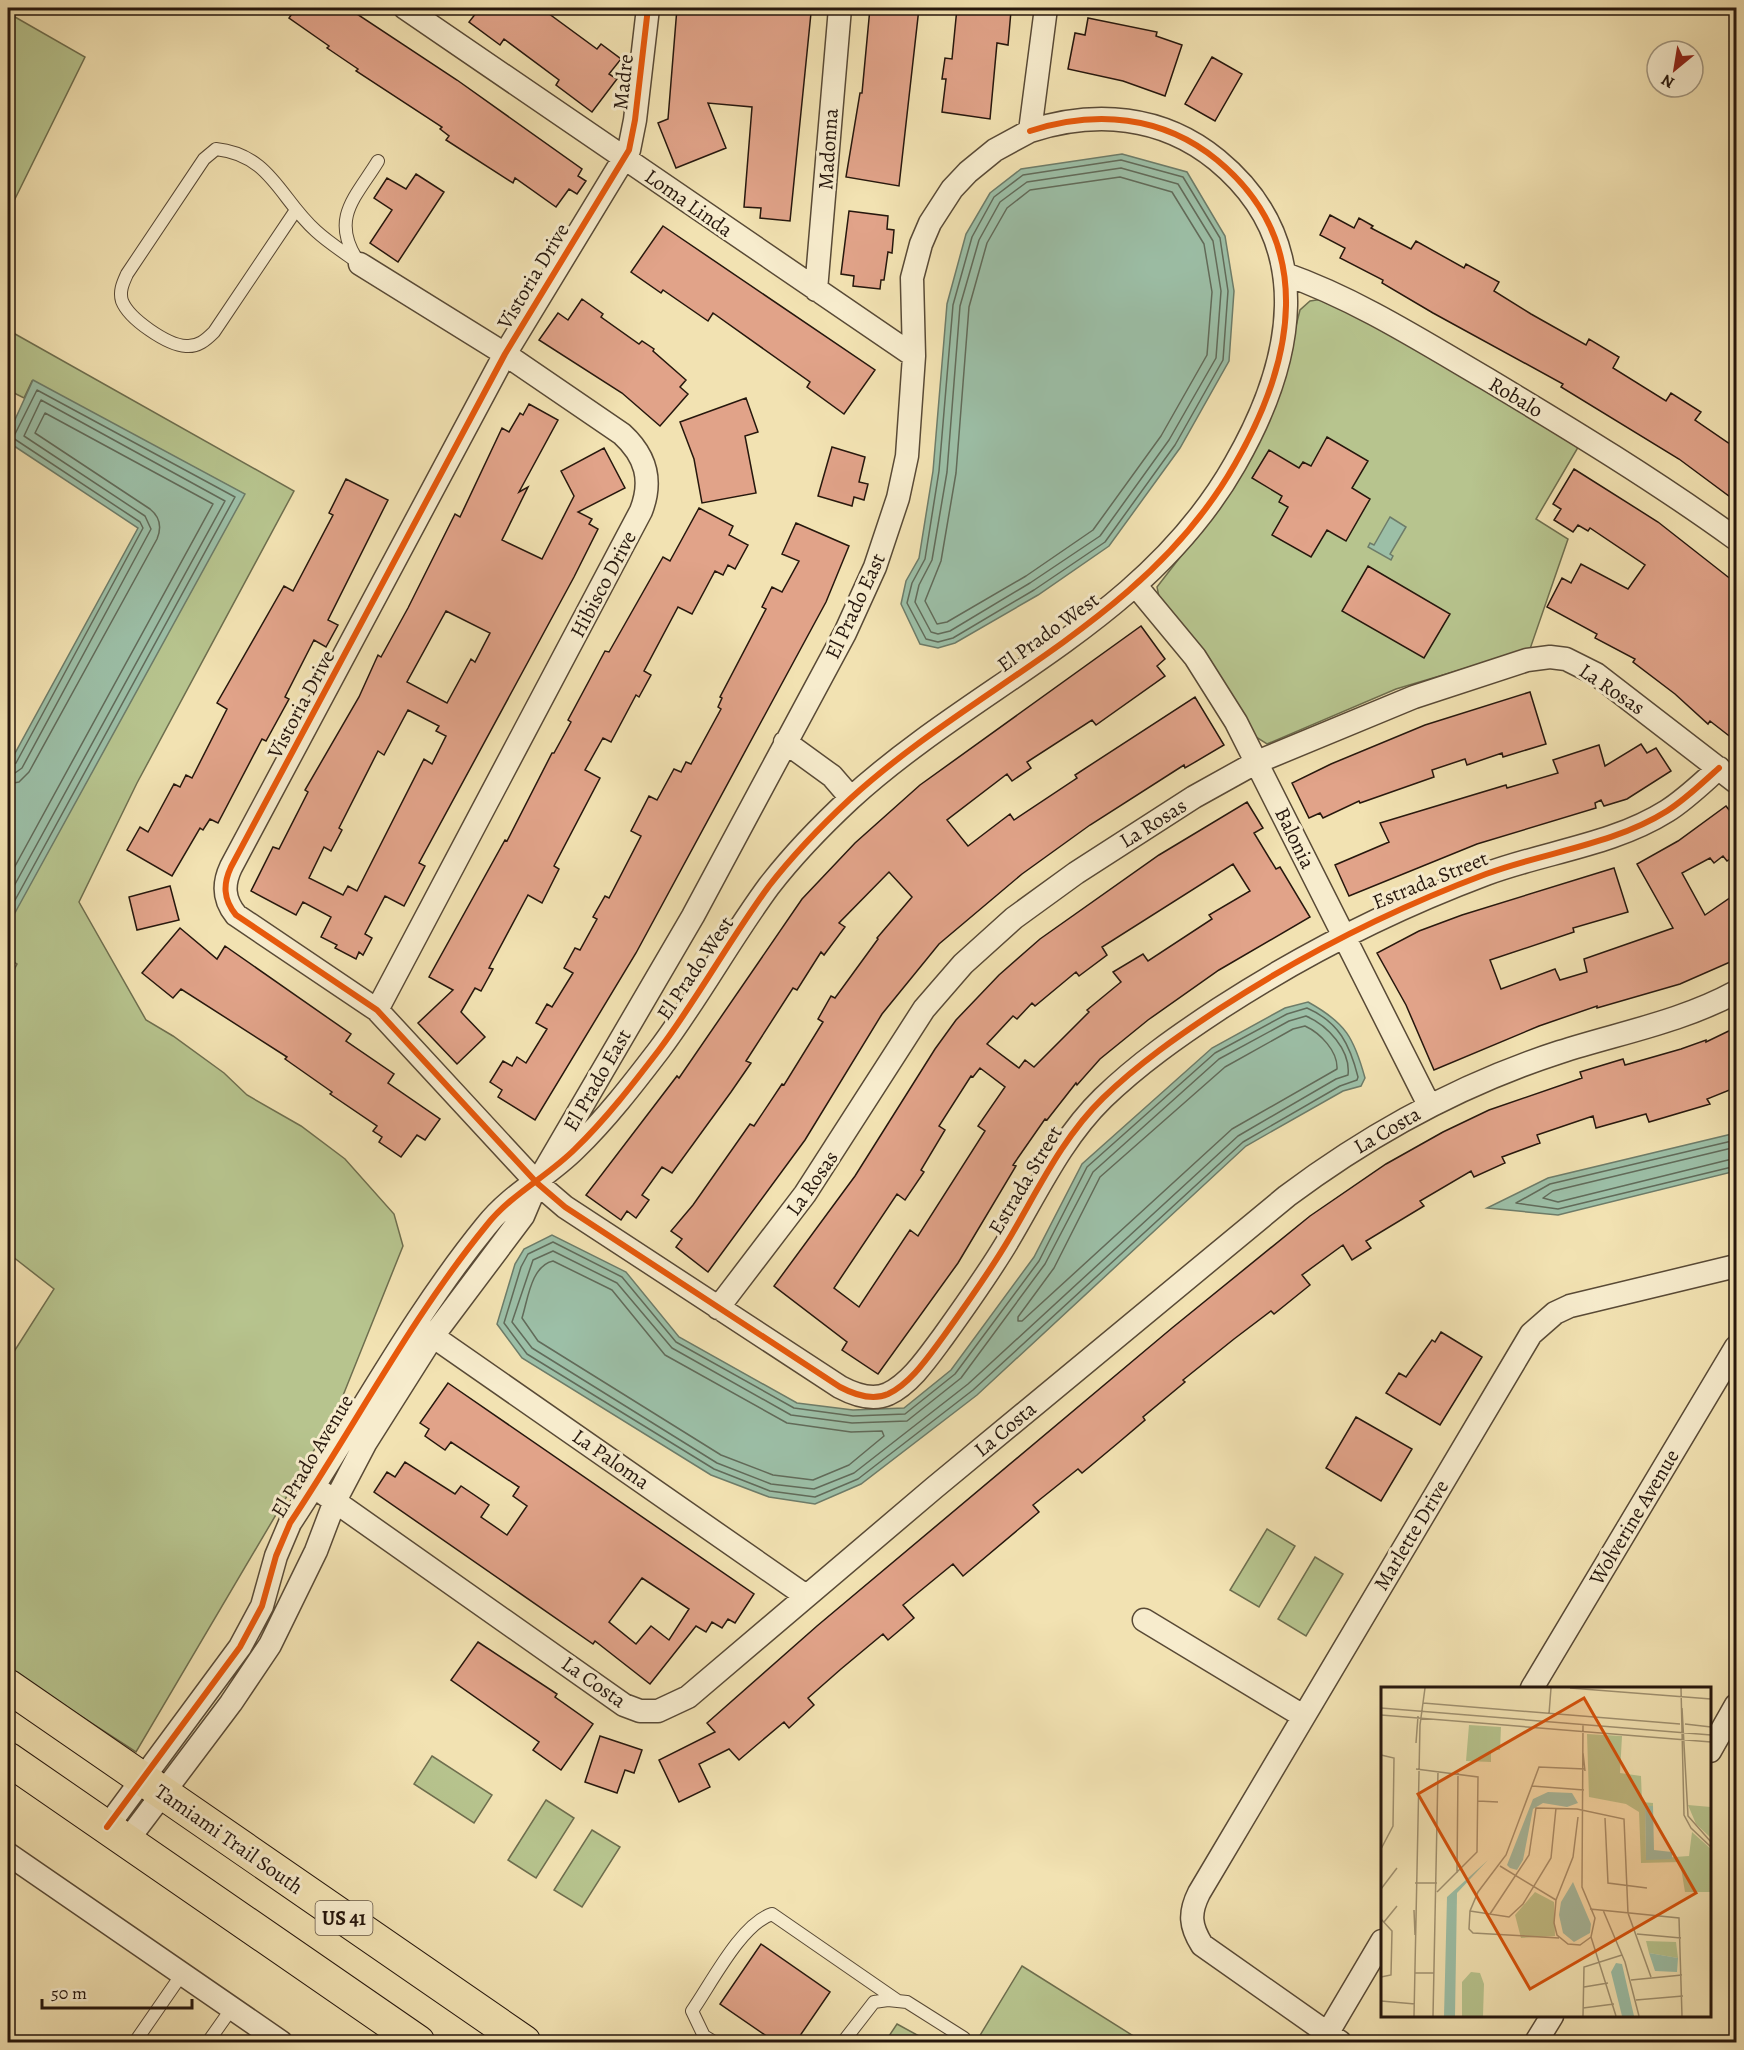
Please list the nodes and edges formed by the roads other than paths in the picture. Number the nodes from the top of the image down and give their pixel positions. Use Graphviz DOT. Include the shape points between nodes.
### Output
graph roads {
  1 [pos="405,8"];
  2 [pos="648,8"];
  3 [pos="840,8"];
  4 [pos="1046,8"];
  5 [pos="1030,131"];
  6 [pos="624,158"];
  7 [pos="378,161"];
  8 [pos="296,210"];
  9 [pos="360,264"];
  10 [pos="1285,274"];
  11 [pos="816,290"];
  12 [pos="505,354"];
  13 [pos="914,356"];
  14 [pos="1737,539"];
  15 [pos="1137,587"];
  16 [pos="784,742"];
  17 [pos="1257,762"];
  18 [pos="1728,775"];
  19 [pos="852,798"];
  20 [pos="1343,935"];
  21 [pos="1737,992"];
  22 [pos="378,1010"];
  23 [pos="1429,1105"];
  24 [pos="537,1183"];
  25 [pos="1737,1266"];
  26 [pos="718,1308"];
  27 [pos="424,1330"];
  28 [pos="1737,1347"];
  29 [pos="314,1487"];
  30 [pos="335,1502"];
  31 [pos="806,1596"];
  32 [pos="255,1620"];
  33 [pos="1144,1620"];
  34 [pos="278,1631"];
  35 [pos="8,1686"];
  36 [pos="1533,1687"];
  37 [pos="1737,1705"];
  38 [pos="1303,1716"];
  39 [pos="1711,1749"];
  40 [pos="8,1759"];
  41 [pos="153,1786"];
  42 [pos="117,1834"];
  43 [pos="8,1854"];
  44 [pos="1381,1945"];
  45 [pos="182,1974"];
  46 [pos="898,2001"];
  47 [pos="232,2008"];
  48 [pos="1551,2017"];
  49 [pos="964,2038"];
  50 [pos="1333,2038"];
  51 [pos="281,2042"];
  52 [pos="135,2043"];
  53 [pos="208,2043"];
  54 [pos="418,2043"];
  55 [pos="524,2043"];
  56 [pos="714,2043"];
  57 [pos="843,2043"];
  58 [pos="1536,2043"];
  1 -- 6 [label="street, Loma Linda"];
  2 -- 6 [label="street, Madre" via="633,132"];
  3 -- 11 [label="street, Madonna"];
  4 -- 5 [label="street"];
  5 -- 10 [label="street, El Prado West" via="1078,119 1124,119 1154,125 1197,146 1239,182 1258,206 1273,233"];
  5 -- 13 [label="street, El Prado East" via="995,150 968,172 930,223 912,278"];
  6 -- 11 [label="street, Loma Linda"];
  6 -- 12 [label="street, Vistoria Drive"];
  7 -- 9 [label="lane" via="344,220 345,241"];
  8 -- 8 [label="lane" via="266,169 230,150 216,149 204,159 128,274 121,288 122,301 148,329 169,342 187,346 204,342"];
  8 -- 9 [label="lane" via="316,231"];
  9 -- 12 [label="street, Hibisco Drive"];
  10 -- 14 [label="street, Robalo" via="1331,292 1452,358 1626,464"];
  10 -- 15 [label="street, El Prado West" via="1288,302 1282,352 1260,414 1237,462 1206,509"];
  11 -- 13 [label="street, Loma Linda"];
  12 -- 22 [label="street, Hibisco Drive" via="630,442 643,459 647,490 641,511"];
  12 -- 22 [label="street, Vistoria Drive" via="225,884 227,900 236,915"];
  13 -- 16 [label="street, El Prado East" via="907,456 888,534 845,633"];
  15 -- 17 [label="street, Balonia" via="1206,672"];
  15 -- 19 [label="street, El Prado West" via="929,737"];
  16 -- 19 [label="street" via="832,776"];
  16 -- 24 [label="street, El Prado East" via="693,916"];
  17 -- 18 [label="street, La Rosas" via="1414,697 1527,660 1550,657 1566,659 1596,674"];
  17 -- 20 [label="street, Balonia"];
  17 -- 26 [label="street, La Rosas" via="1194,797 1076,873 1014,918 963,964 924,1009 805,1194"];
  18 -- 20 [label="street, Estrada Street" via="1631,829 1488,874"];
  19 -- 24 [label="street, El Prado West" via="769,887 693,1004 611,1110"];
  20 -- 23 [label="street, Balonia"];
  20 -- 26 [label="street, Estrada Street" via="1182,1034 1100,1101 1062,1147 1007,1243 958,1317 916,1371 891,1392 876,1397 853,1394"];
  21 -- 23 [label="street, La Costa" via="1690,1013 1516,1067"];
  22 -- 24 [label="street, Vistoria Drive"];
  23 -- 31 [label="street, La Costa" via="1336,1160 1287,1196"];
  24 -- 26 [label="street, Estrada Street" via="565,1207"];
  24 -- 27 [label="street, El Prado Avenue" via="510,1198 488,1223"];
  25 -- 38 [label="street, Marlette Drive" via="1570,1306 1541,1324 1524,1345"];
  27 -- 29 [label="street, El Prado Avenue"];
  27 -- 30 [label="street"];
  27 -- 31 [label="street, La Paloma"];
  28 -- 36 [label="street, Wolverine Avenue"];
  29 -- 30 [label="street, La Costa"];
  29 -- 32 [label="street, El Prado Avenue" via="282,1539"];
  30 -- 31 [label="street, La Costa" via="616,1699 640,1711 658,1711 681,1702"];
  30 -- 34 [label="street"];
  32 -- 34 [label="street"];
  32 -- 41 [label="street, El Prado Avenue"];
  33 -- 38 [label="street"];
  34 -- 41 [label="street" via="231,1702"];
  35 -- 41 [label="main road, US 41"];
  37 -- 39 [label="street"];
  38 -- 50 [label="street, Marlette Drive" via="1199,1893 1192,1907 1192,1928 1208,1951"];
  40 -- 42 [label="main road, US 41"];
  41 -- 42 [label="street"];
  41 -- 55 [label="main road, Tamiami Trail South / US 41"];
  42 -- 54 [label="main road, US 41"];
  43 -- 45 [label="street"];
  44 -- 50 [label="street"];
  45 -- 47 [label="street"];
  45 -- 52 [label="lane"];
  46 -- 49 [label="lane" via="907,2002"];
  46 -- 56 [label="lane" via="772,1914 761,1917 745,1934 692,2012 704,2036"];
  46 -- 57 [label="lane" via="874,2002"];
  47 -- 51 [label="street"];
  47 -- 53 [label="lane"];
  48 -- 58 [label="street"];
}
